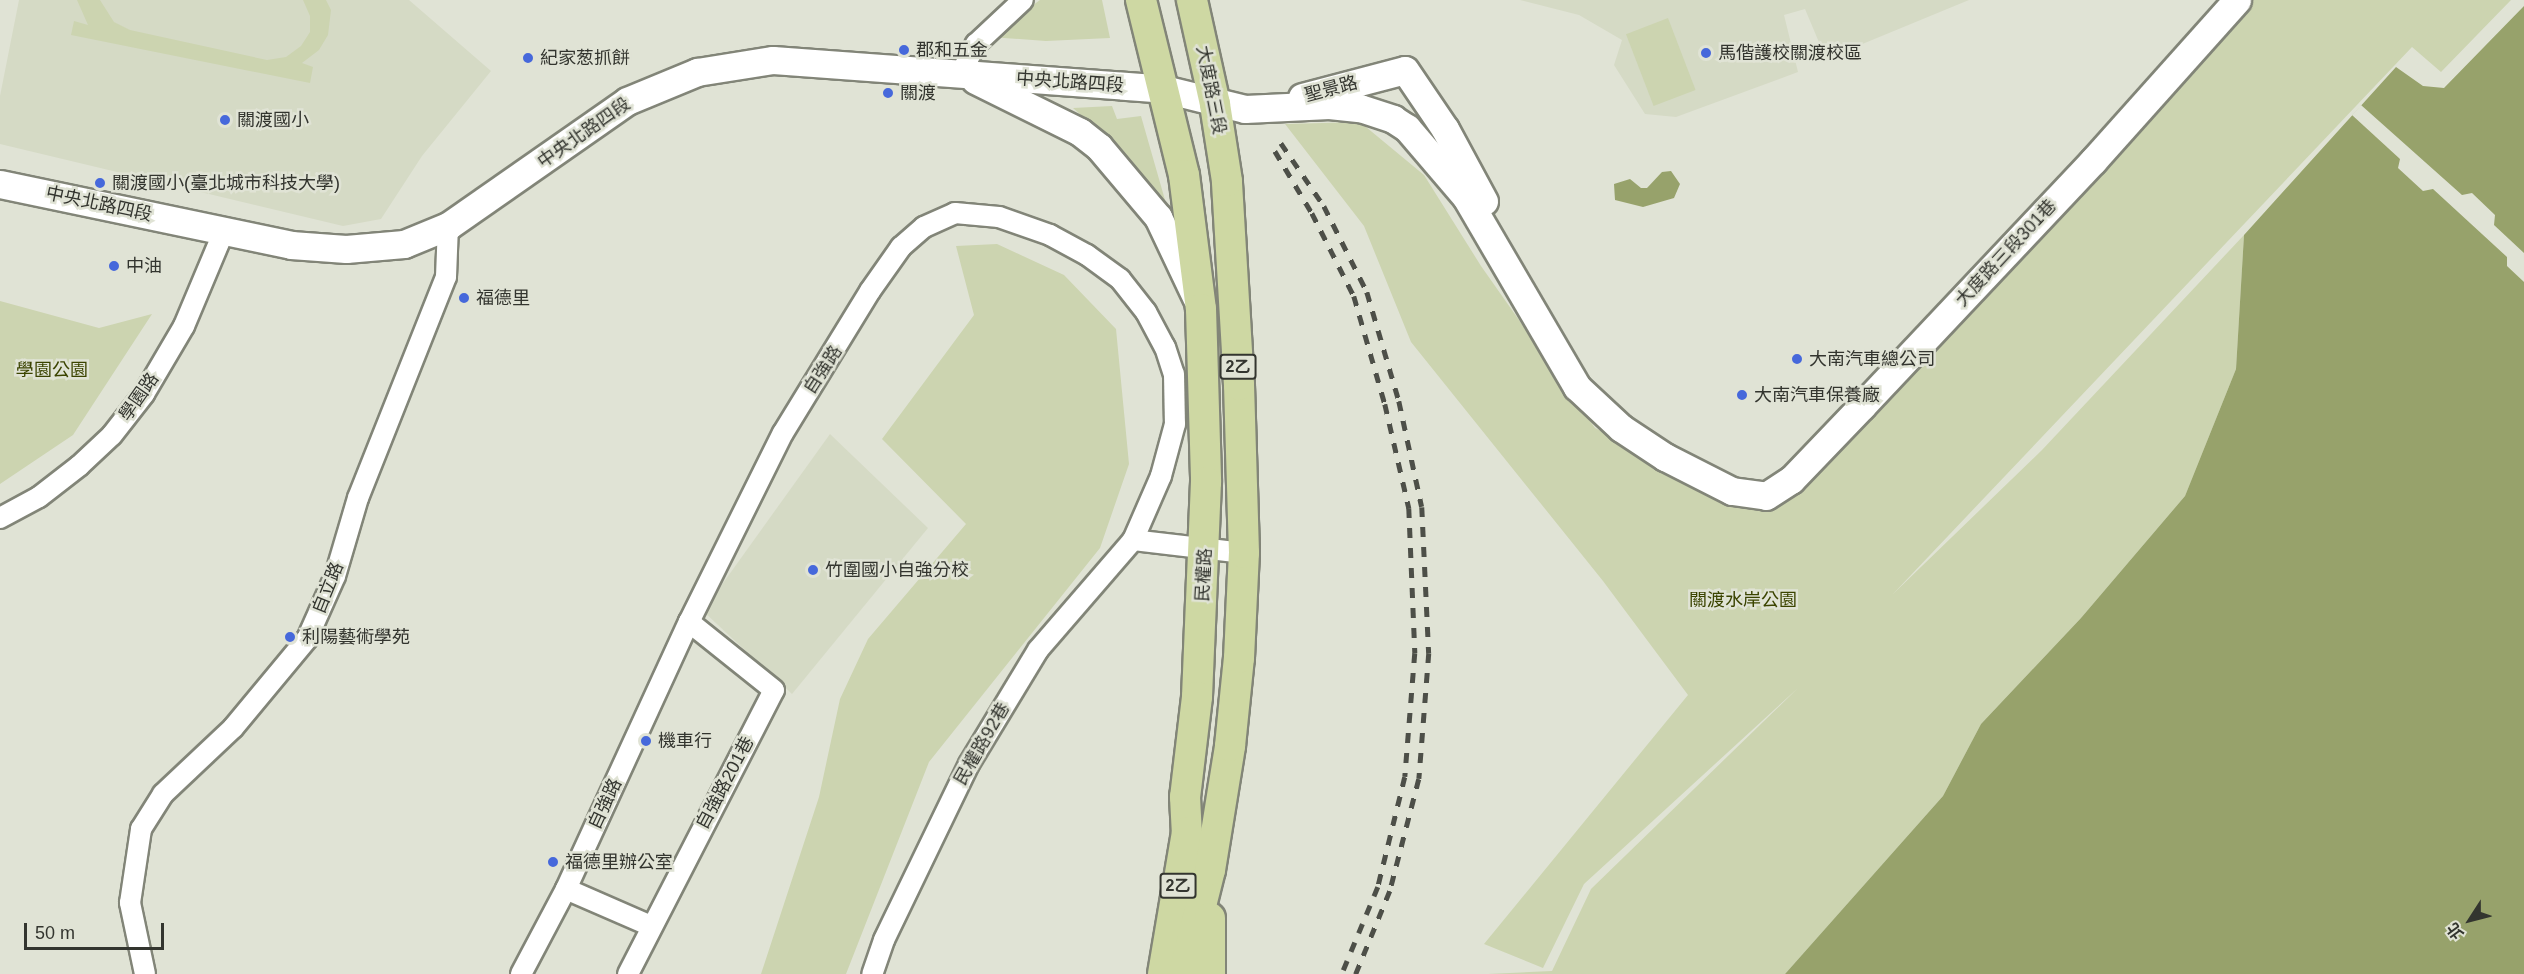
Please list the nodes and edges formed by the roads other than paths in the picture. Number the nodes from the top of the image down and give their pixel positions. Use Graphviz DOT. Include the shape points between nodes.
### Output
graph roads {
  1 [pos="1023,0"];
  2 [pos="1141,0"];
  3 [pos="1192,0"];
  4 [pos="2237,0"];
  5 [pos="1405,70"];
  6 [pos="961,73"];
  7 [pos="1164,89"];
  8 [pos="1215,104"];
  9 [pos="1329,105"];
  10 [pos="1258,110"];
  11 [pos="0,183"];
  12 [pos="448,226"];
  13 [pos="224,231"];
  14 [pos="1509,267"];
  15 [pos="1201,309"];
  16 [pos="0,518"];
  17 [pos="1133,540"];
  18 [pos="1206,550"];
  19 [pos="1244,553"];
  20 [pos="689,622"];
  21 [pos="1210,870"];
  22 [pos="566,889"];
  23 [pos="651,926"];
  24 [pos="145,974"];
  25 [pos="521,974"];
  26 [pos="628,974"];
  27 [pos="872,974"];
  28 [pos="1163,974"];
  29 [pos="1184,974"];
  30 [pos="1209,974"];
  1 -- 6 [label="street" via="976,44"];
  2 -- 7 [label="main road, 2乙"];
  3 -- 8 [label="main road, 大度路三段 / 2乙"];
  4 -- 14 [label="street, 大度路三段301巷" via="2093,161 1854,414 1791,480 1766,496 1750,496 1699,477 1621,428 1576,387"];
  5 -- 9 [label="street" via="1388,96"];
  5 -- 10 [label="street, 聖景路"];
  5 -- 14 [label="street" via="1480,192"];
  6 -- 7 [label="street, 中央北路四段"];
  6 -- 12 [label="street, 中央北路四段" via="773,60 697,72 627,101"];
  6 -- 15 [label="street" via="1080,132 1099,147 1158,217"];
  7 -- 8 [label="street, 中央北路四段"];
  7 -- 15 [label="main road, 民權路 / 2乙" via="1184,175"];
  8 -- 10 [label="street, 中央北路四段"];
  8 -- 19 [label="main road, 大度路三段 / 2乙" via="1227,181"];
  9 -- 10 [label="street"];
  9 -- 14 [label="street" via="1360,108 1407,128 1466,197"];
  11 -- 13 [label="street, 中央北路四段"];
  12 -- 13 [label="street, 中央北路四段" via="404,244 346,249 291,245"];
  12 -- 24 [label="street, 自立路" via="446,277 358,498 335,576 307,639 233,728 163,794 141,829 129,903"];
  13 -- 16 [label="street, 學園路" via="184,326 125,419 79,466 39,497"];
  15 -- 18 [label="main road, 民權路 / 2乙"];
  17 -- 18 [label="street"];
  17 -- 20 [label="street, 自強路" via="1161,476 1175,424 1174,374 1146,312 1120,279 1050,235 999,217 955,213 912,236 870,291 783,433"];
  17 -- 27 [label="street, 民權路92巷" via="1038,650 980,745 884,940"];
  18 -- 19 [label="street"];
  18 -- 28 [label="main road, 民權路 / 2乙" via="1197,697 1185,797 1187,832"];
  19 -- 21 [label="main road, 2乙" via="1239,658"];
  20 -- 22 [label="street, 自強路"];
  20 -- 23 [label="street, 自強路201巷" via="774,690"];
  21 -- 29 [label="main road, 2乙"];
  21 -- 30 [label="main road"];
  22 -- 23 [label="street"];
  22 -- 25 [label="street, 自強路"];
  23 -- 26 [label="street, 自強路201巷"];
}
